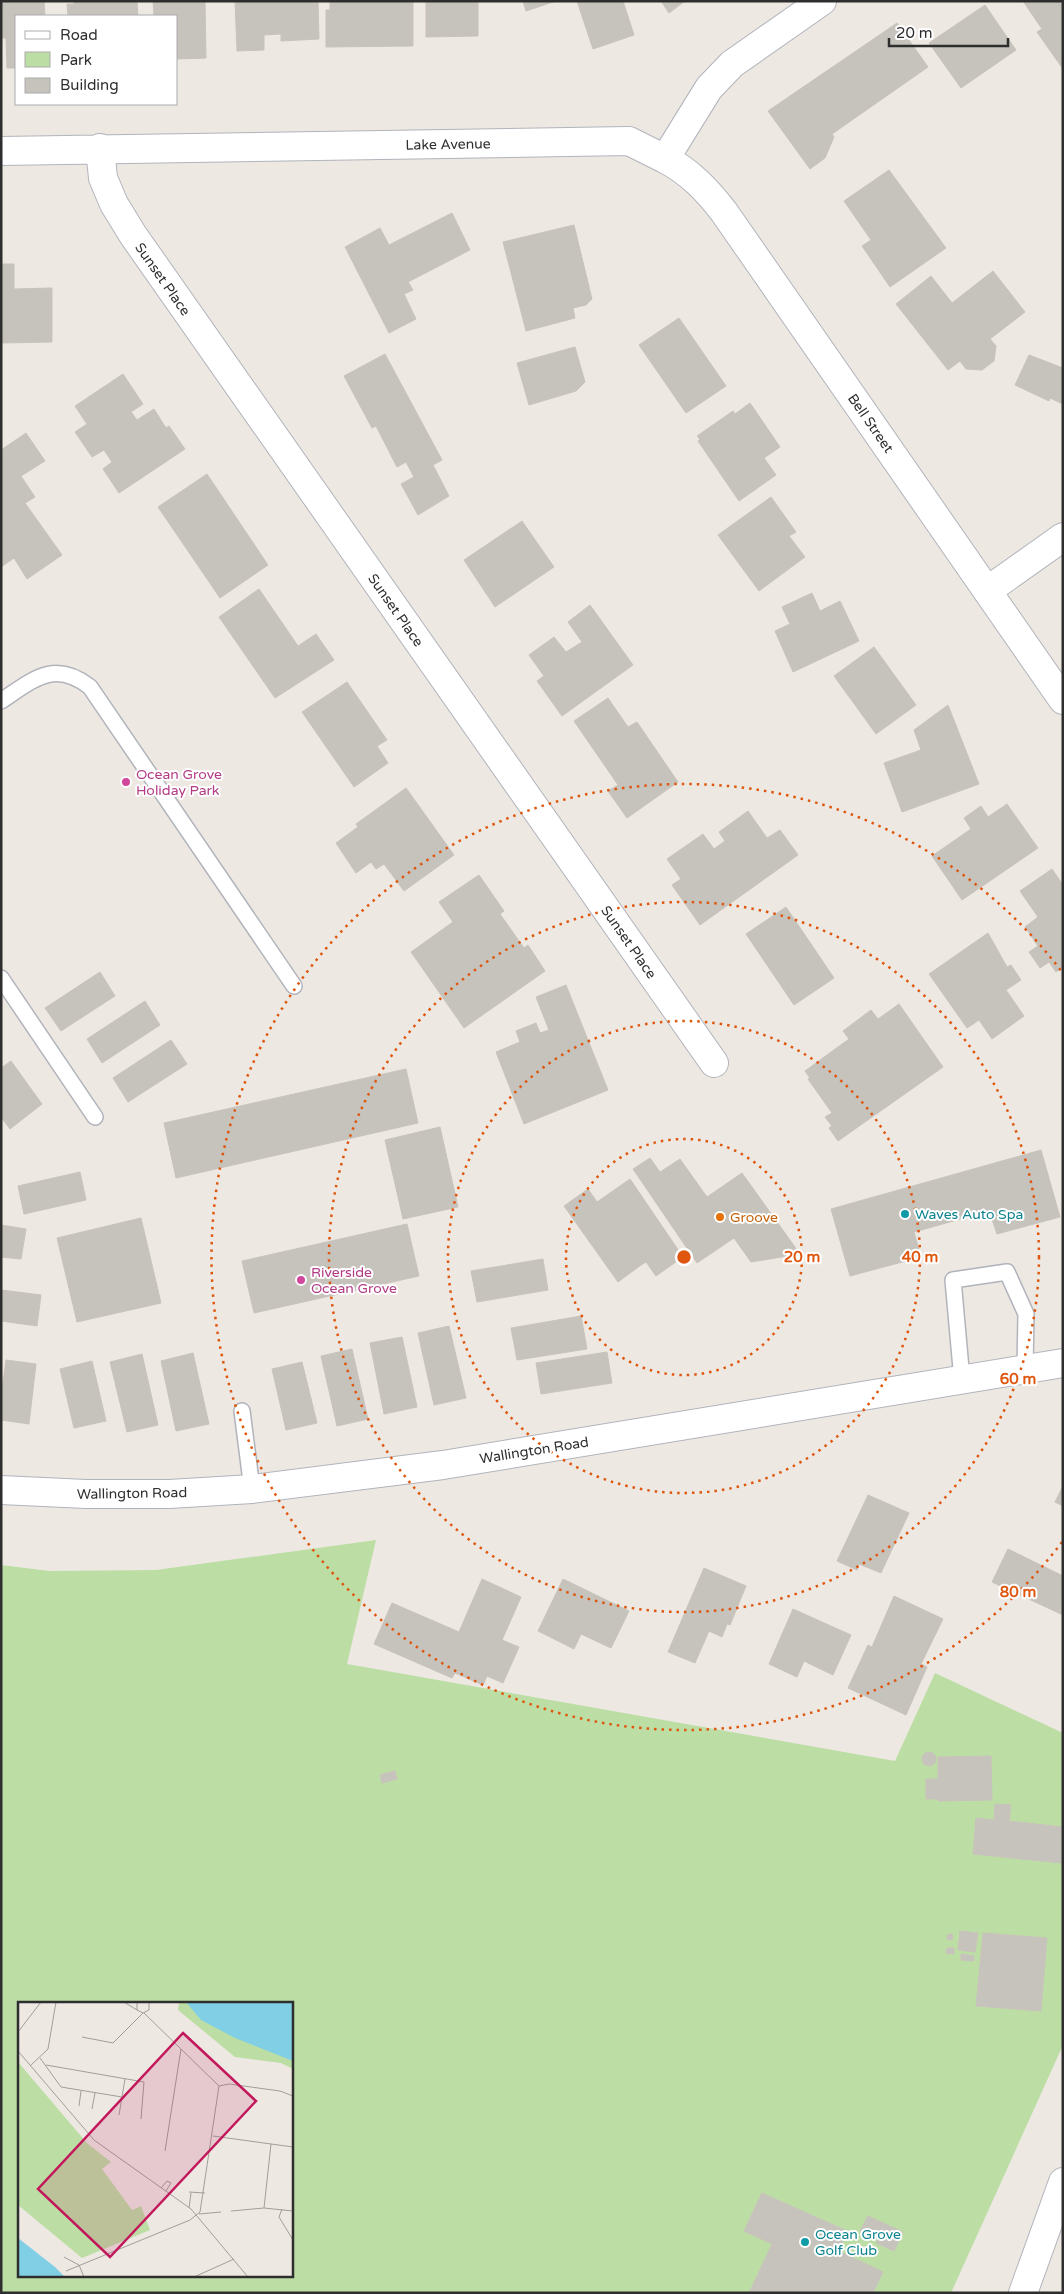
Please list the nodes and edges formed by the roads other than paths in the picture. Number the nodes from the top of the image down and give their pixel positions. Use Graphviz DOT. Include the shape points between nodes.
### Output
graph roads {
  1 [pos="822,1"];
  2 [pos="100,148"];
  3 [pos="1,151"];
  4 [pos="665,159"];
  5 [pos="1063,537"];
  6 [pos="987,590"];
  7 [pos="1063,700"];
  8 [pos="1,701"];
  9 [pos="1,978"];
  10 [pos="294,986"];
  11 [pos="714,1063"];
  12 [pos="95,1117"];
  13 [pos="1063,1363"];
  14 [pos="1025,1368"];
  15 [pos="962,1380"];
  16 [pos="242,1411"];
  17 [pos="252,1488"];
  18 [pos="1,1490"];
  19 [pos="1063,2182"];
  20 [pos="1023,2293"];
  1 -- 4 [label="street" via="732,64 709,88"];
  2 -- 3 [label="street, Lake Avenue"];
  2 -- 4 [label="street, Lake Avenue" via="629,141"];
  2 -- 11 [label="street, Sunset Place" via="103,178 133,235"];
  4 -- 6 [label="street, Bell Street" via="703,186 724,212"];
  5 -- 6 [label="street"];
  6 -- 7 [label="street, Bell Street"];
  8 -- 10 [label="lane" via="33,679 49,673 80,679 90,687"];
  9 -- 12 [label="lane"];
  13 -- 14 [label="street, Wallington Road"];
  14 -- 15 [label="street, Wallington Road"];
  14 -- 15 [label="lane" via="1026,1314 1007,1272 953,1280"];
  15 -- 17 [label="street, Wallington Road" via="443,1465"];
  16 -- 17 [label="lane"];
  17 -- 18 [label="street, Wallington Road" via="160,1494"];
  19 -- 20 [label="street"];
}
